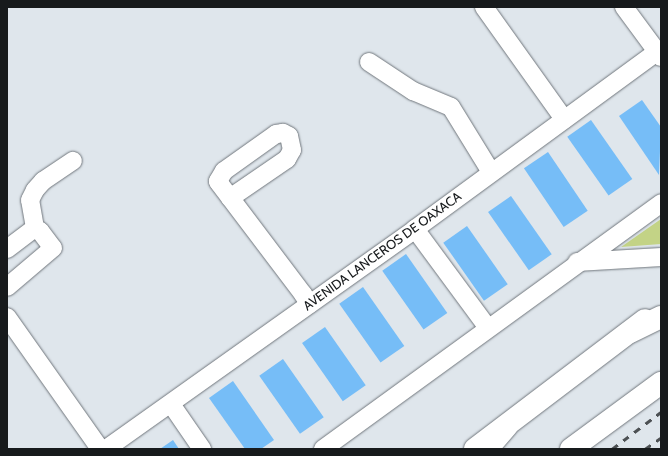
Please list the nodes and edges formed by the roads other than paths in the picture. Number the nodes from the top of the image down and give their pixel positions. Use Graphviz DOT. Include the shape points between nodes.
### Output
graph roads {
  1 [pos="484,7"];
  2 [pos="624,7"];
  3 [pos="659,55"];
  4 [pos="369,62"];
  5 [pos="564,119"];
  6 [pos="73,161"];
  7 [pos="491,172"];
  8 [pos="230,198"];
  9 [pos="661,203"];
  10 [pos="35,228"];
  11 [pos="415,229"];
  12 [pos="7,249"];
  13 [pos="661,257"];
  14 [pos="577,262"];
  15 [pos="7,287"];
  16 [pos="309,304"];
  17 [pos="661,309"];
  18 [pos="7,317"];
  19 [pos="661,317"];
  20 [pos="488,328"];
  21 [pos="630,332"];
  22 [pos="661,383"];
  23 [pos="171,404"];
  24 [pos="507,426"];
  25 [pos="100,449"];
  26 [pos="106,449"];
  27 [pos="202,449"];
  28 [pos="323,449"];
  29 [pos="475,449"];
  30 [pos="487,449"];
  31 [pos="571,449"];
  1 -- 5 [label="street"];
  2 -- 3 [label="street"];
  3 -- 5 [label="street, AVENIDA LANCEROS DE OAXACA"];
  4 -- 7 [label="street" via="413,91 451,107"];
  5 -- 7 [label="street, AVENIDA LANCEROS DE OAXACA"];
  6 -- 10 [label="street" via="43,181 35,190 30,200"];
  7 -- 11 [label="street, AVENIDA LANCEROS DE OAXACA"];
  8 -- 16 [label="street"];
  9 -- 14 [label="street"];
  10 -- 12 [label="street"];
  10 -- 15 [label="street" via="53,248"];
  11 -- 16 [label="street, AVENIDA LANCEROS DE OAXACA"];
  11 -- 20 [label="street"];
  13 -- 14 [label="street"];
  14 -- 20 [label="street"];
  16 -- 23 [label="street, AVENIDA LANCEROS DE OAXACA"];
  17 -- 21 [label="main road"];
  18 -- 25 [label="street"];
  19 -- 21 [label="main road"];
  20 -- 28 [label="street"];
  21 -- 24 [label="main road"];
  22 -- 31 [label="main road"];
  23 -- 26 [label="street, AVENIDA LANCEROS DE OAXACA"];
  23 -- 27 [label="street"];
  24 -- 29 [label="main road"];
  24 -- 30 [label="main road"];
}
